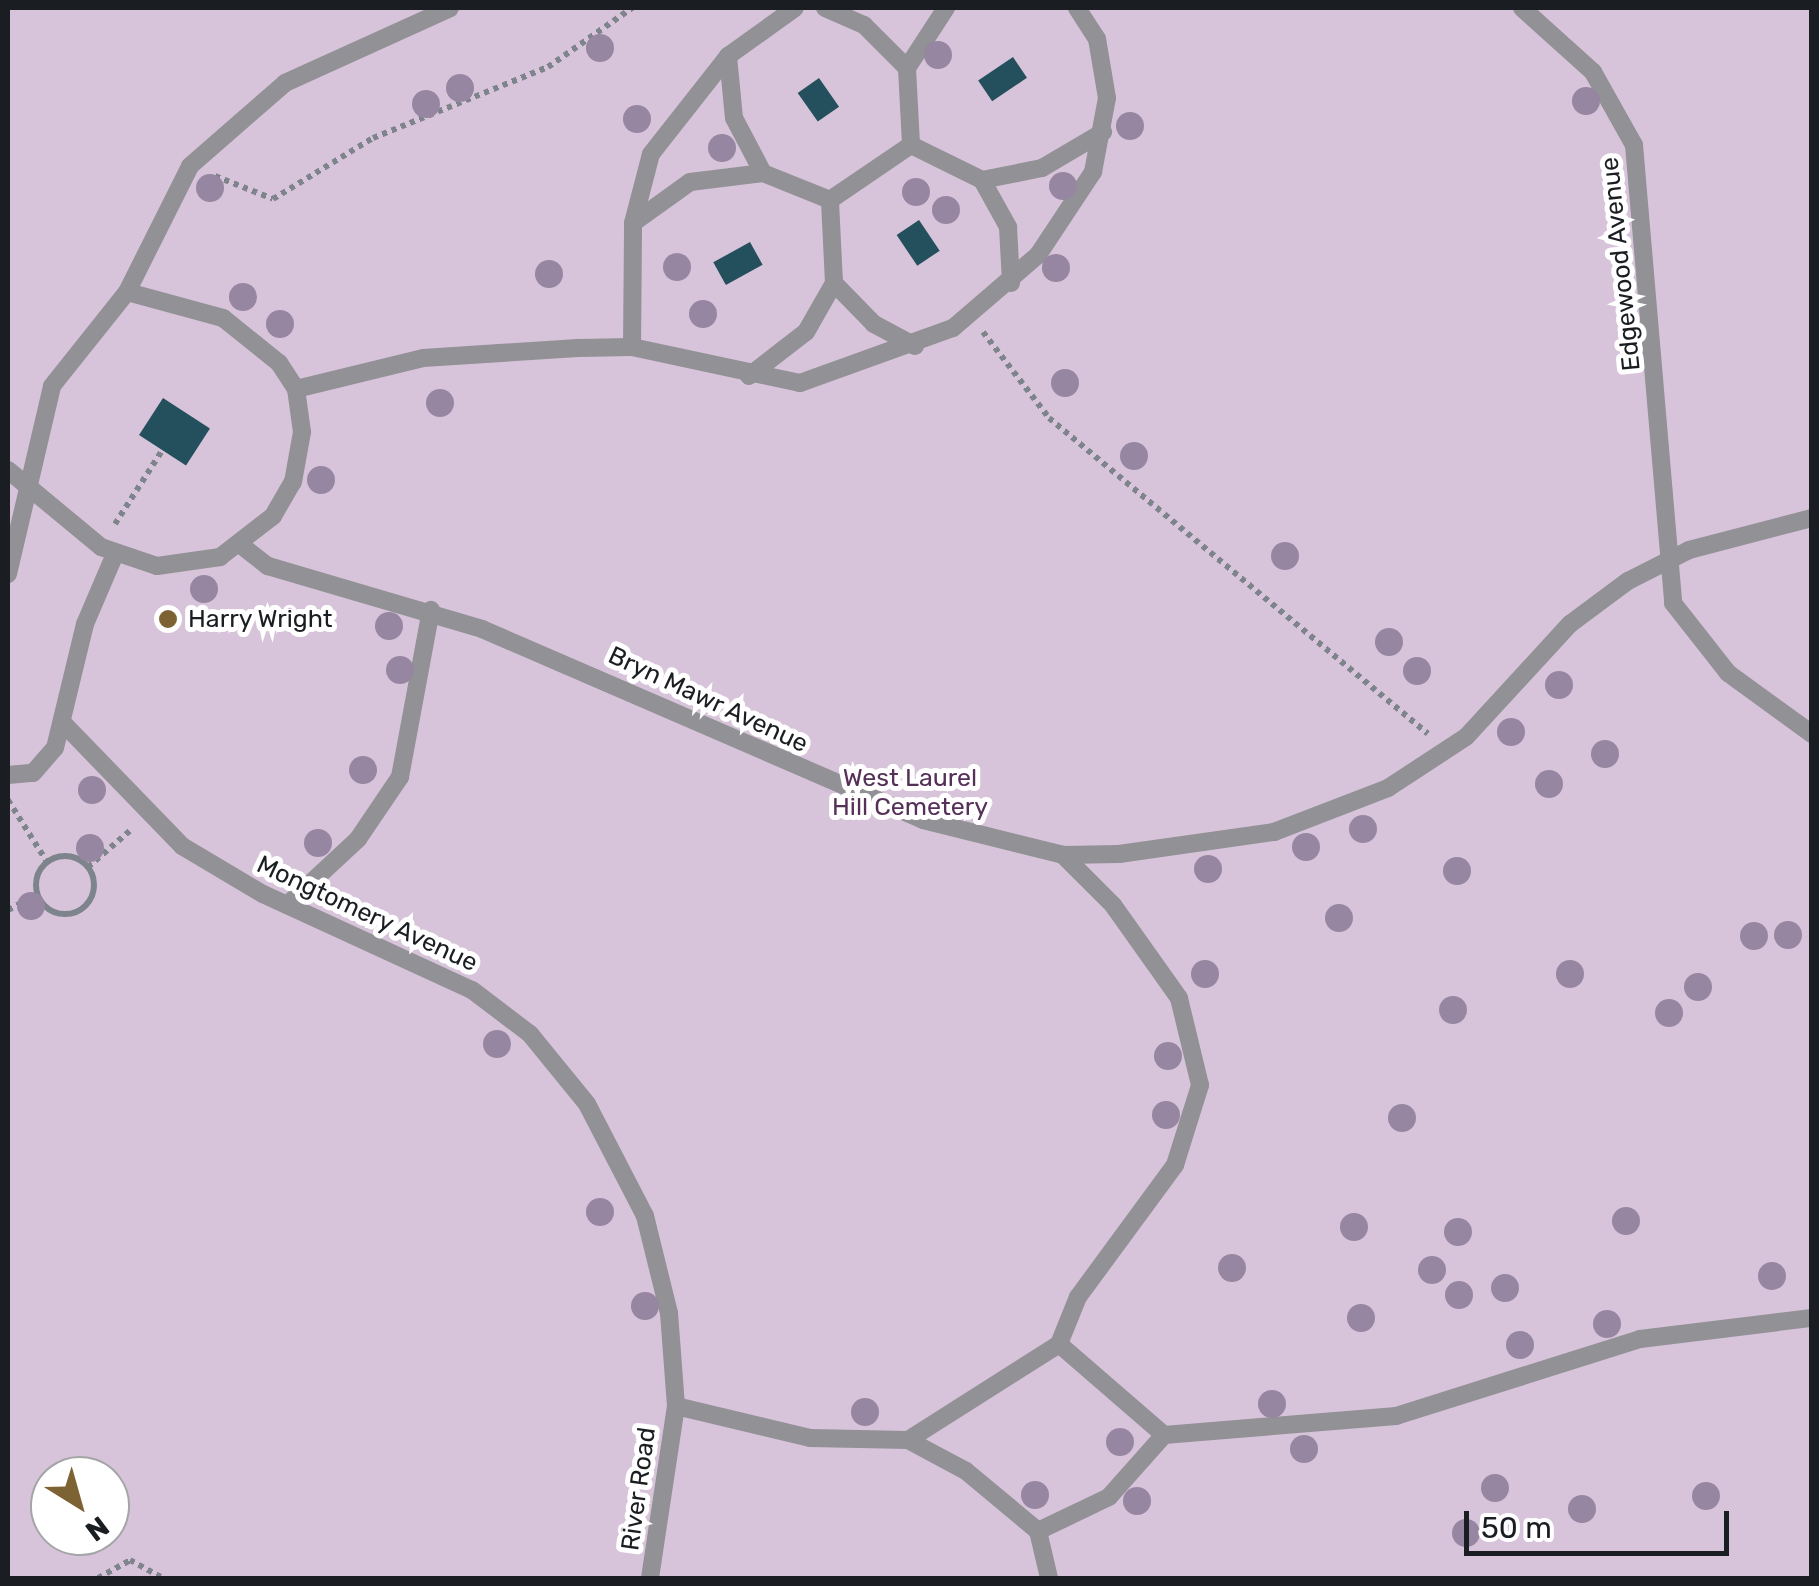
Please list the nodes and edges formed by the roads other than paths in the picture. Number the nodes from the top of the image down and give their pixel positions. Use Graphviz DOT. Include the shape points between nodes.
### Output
graph roads {
  1 [pos="450,8"];
  2 [pos="796,8"];
  3 [pos="825,8"];
  4 [pos="946,8"];
  5 [pos="1522,8"];
  6 [pos="1086,10"];
  7 [pos="728,56"];
  8 [pos="907,68"];
  9 [pos="1103,132"];
  10 [pos="911,145"];
  11 [pos="763,173"];
  12 [pos="982,180"];
  13 [pos="830,200"];
  14 [pos="633,224"];
  15 [pos="1012,282"];
  16 [pos="834,284"];
  17 [pos="127,292"];
  18 [pos="915,346"];
  19 [pos="632,347"];
  20 [pos="749,376"];
  21 [pos="296,389"];
  22 [pos="8,470"];
  23 [pos="30,487"];
  24 [pos="1812,518"];
  25 [pos="242,546"];
  26 [pos="108,550"];
  27 [pos="1668,558"];
  28 [pos="8,574"];
  29 [pos="431,610"];
  30 [pos="62,722"];
  31 [pos="1812,734"];
  32 [pos="8,775"];
  33 [pos="1064,855"];
  34 [pos="287,905"];
  35 [pos="1812,1318"];
  36 [pos="1059,1344"];
  37 [pos="676,1406"];
  38 [pos="1164,1434"];
  39 [pos="908,1440"];
  40 [pos="1038,1530"];
  41 [pos="650,1578"];
  42 [pos="1049,1578"];
  1 -- 17 [label="lane" via="285,83 190,166"];
  2 -- 7 [label="lane"];
  3 -- 8 [label="lane" via="864,24"];
  4 -- 8 [label="lane"];
  5 -- 27 [label="lane, Edgewood Avenue" via="1593,72 1637,155"];
  6 -- 9 [label="lane" via="1104,65"];
  7 -- 11 [label="lane" via="734,118"];
  7 -- 14 [label="lane" via="651,154"];
  8 -- 10 [label="lane"];
  9 -- 12 [label="lane" via="1042,168"];
  9 -- 15 [label="lane" via="1080,200"];
  10 -- 12 [label="lane"];
  10 -- 13 [label="lane"];
  11 -- 13 [label="lane"];
  11 -- 14 [label="lane" via="690,182"];
  12 -- 15 [label="lane" via="1008,227"];
  13 -- 16 [label="lane"];
  14 -- 19 [label="lane"];
  15 -- 18 [label="lane" via="972,317"];
  16 -- 18 [label="lane" via="874,324"];
  16 -- 20 [label="lane" via="806,332"];
  17 -- 21 [label="lane" via="244,329"];
  17 -- 23 [label="lane" via="52,386"];
  18 -- 20 [label="lane" via="826,378"];
  19 -- 20 [label="lane"];
  19 -- 21 [label="lane" via="423,358"];
  21 -- 25 [label="lane" via="302,444 293,482"];
  22 -- 23 [label="lane"];
  23 -- 26 [label="lane"];
  23 -- 28 [label="lane"];
  24 -- 27 [label="lane, Bryn Mawr Avenue"];
  25 -- 26 [label="lane" via="179,566"];
  25 -- 29 [label="lane, Bryn Mawr Avenue" via="268,566"];
  26 -- 30 [label="lane"];
  27 -- 31 [label="lane, Edgewood Avenue" via="1674,603 1705,649"];
  27 -- 33 [label="lane, Bryn Mawr Avenue" via="1570,624 1446,754 1388,788 1274,832"];
  29 -- 33 [label="lane, Bryn Mawr Avenue" via="866,798"];
  29 -- 34 [label="lane" via="400,777 358,839"];
  30 -- 32 [label="lane" via="46,762"];
  30 -- 34 [label="lane, Mongtomery Avenue" via="148,815 206,862"];
  33 -- 36 [label="lane" via="1113,905 1179,998 1200,1086 1176,1165 1078,1297"];
  34 -- 37 [label="lane, Mongtomery Avenue" via="472,990 567,1075 619,1158 655,1246"];
  35 -- 38 [label="lane" via="1640,1339 1396,1416"];
  36 -- 38 [label="lane"];
  36 -- 39 [label="lane"];
  37 -- 39 [label="lane" via="810,1438"];
  37 -- 41 [label="lane, River Road"];
  38 -- 40 [label="lane" via="1109,1498"];
  39 -- 40 [label="lane" via="966,1471"];
  40 -- 42 [label="lane"];
}
